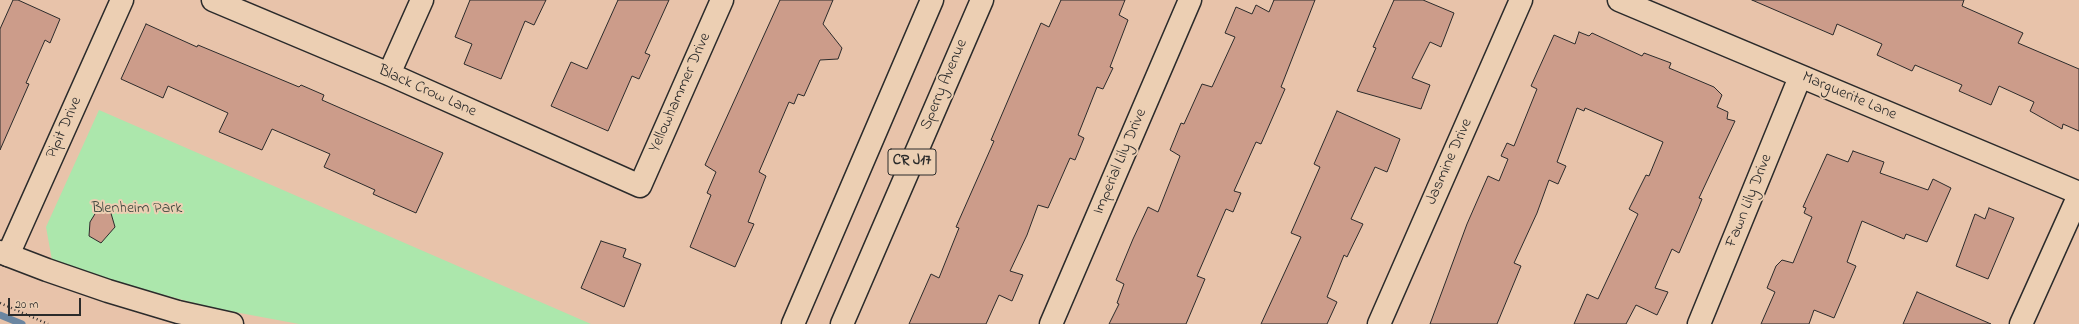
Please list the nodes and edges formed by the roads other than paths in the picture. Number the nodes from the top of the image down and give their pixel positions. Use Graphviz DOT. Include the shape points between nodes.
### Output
graph roads {
  1 [pos="122,0"];
  2 [pos="213,0"];
  3 [pos="422,0"];
  4 [pos="722,0"];
  5 [pos="932,0"];
  6 [pos="982,0"];
  7 [pos="1190,0"];
  8 [pos="1521,0"];
  9 [pos="1620,0"];
  10 [pos="389,74"];
  11 [pos="1800,77"];
  12 [pos="640,186"];
  13 [pos="2079,194"];
  14 [pos="4,254"];
  15 [pos="232,324"];
  16 [pos="793,324"];
  17 [pos="842,324"];
  18 [pos="1051,324"];
  19 [pos="1379,324"];
  20 [pos="1699,324"];
  21 [pos="2021,324"];
  1 -- 14 [label="street, Pipit Drive"];
  2 -- 10 [label="street, Black Crow Lane"];
  3 -- 10 [label="street"];
  4 -- 12 [label="street, Yellowhammer Drive"];
  5 -- 16 [label="street, CR J17"];
  6 -- 17 [label="street, Sperry Avenue / CR J17"];
  7 -- 18 [label="street, Imperial Lily Drive"];
  8 -- 19 [label="street, Jasmine Drive"];
  9 -- 11 [label="street, Marguerite Lane"];
  10 -- 12 [label="street, Black Crow Lane"];
  11 -- 13 [label="street, Marguerite Lane"];
  11 -- 20 [label="street, Fawn Lily Drive"];
  13 -- 21 [label="street"];
  14 -- 15 [label="street" via="178,312"];
}
